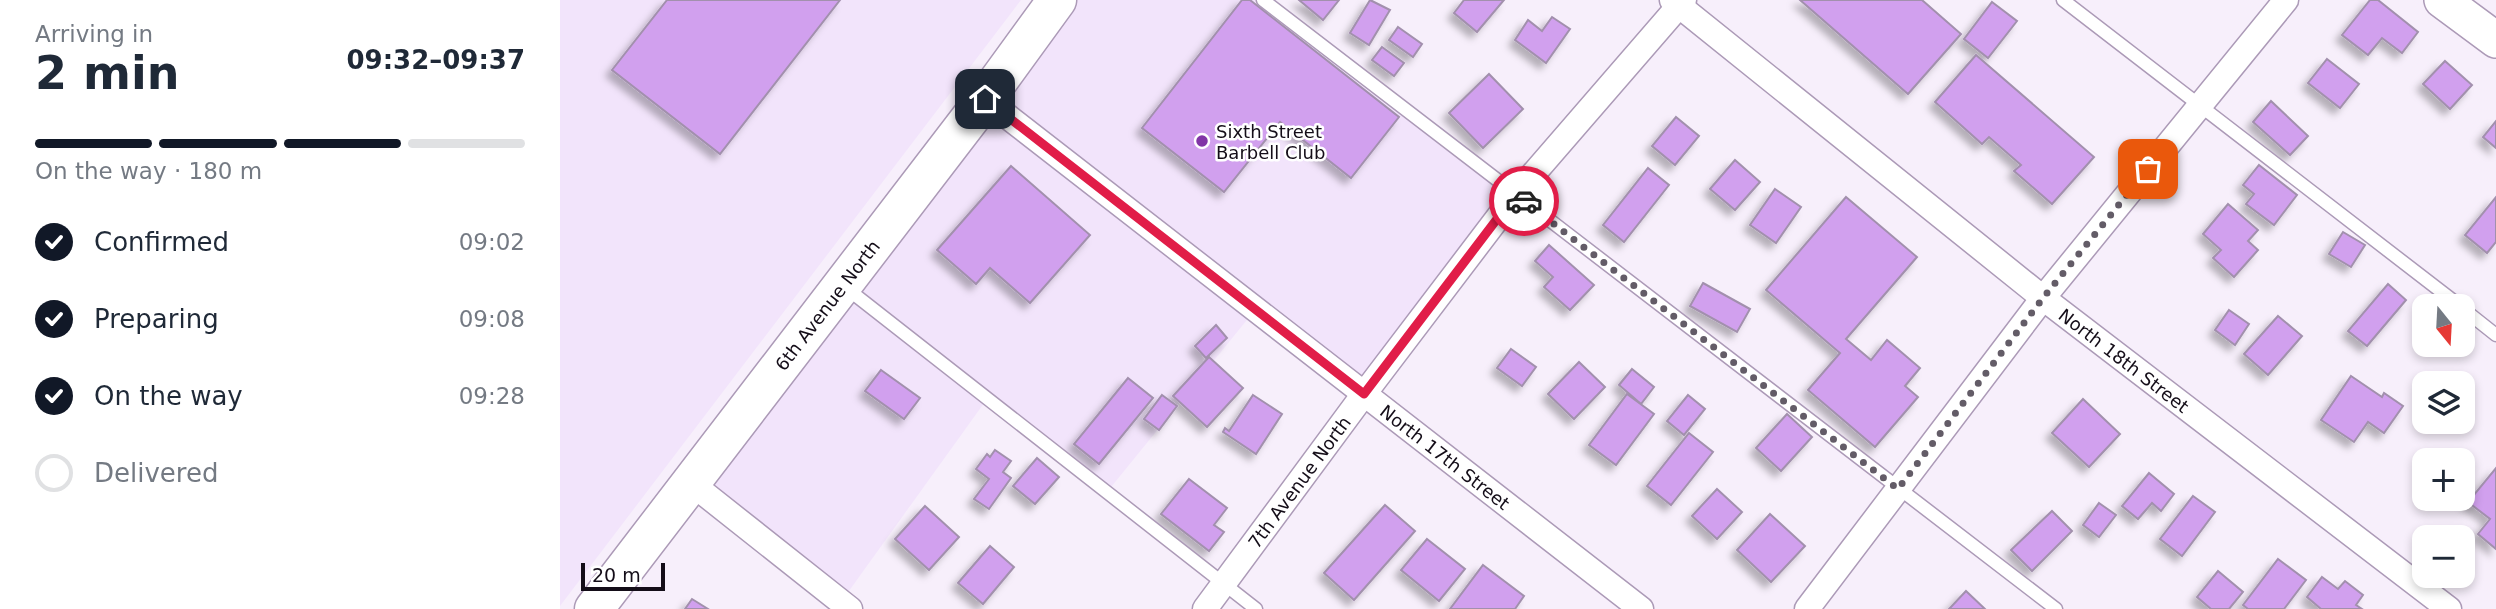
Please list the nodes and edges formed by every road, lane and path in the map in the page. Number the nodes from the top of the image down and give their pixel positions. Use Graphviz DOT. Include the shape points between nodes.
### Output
graph roads {
  1 [pos="1057,0"];
  2 [pos="1263,0"];
  3 [pos="2063,0"];
  4 [pos="2286,0"];
  5 [pos="2442,0"];
  6 [pos="1679,2"];
  7 [pos="2496,40"];
  8 [pos="985,99"];
  9 [pos="2200,105"];
  10 [pos="1516,194"];
  11 [pos="842,285"];
  12 [pos="2444,294"];
  13 [pos="2043,298"];
  14 [pos="2475,318"];
  15 [pos="2496,335"];
  16 [pos="1364,394"];
  17 [pos="691,483"];
  18 [pos="1898,489"];
  19 [pos="1224,584"];
  20 [pos="594,609"];
  21 [pos="850,609"];
  22 [pos="1205,609"];
  23 [pos="1256,609"];
  24 [pos="1642,609"];
  25 [pos="1807,609"];
  26 [pos="2056,609"];
  27 [pos="2449,609"];
  1 -- 8 [label="main road, 6th Avenue North"];
  2 -- 10 [label="lane"];
  3 -- 9 [label="lane"];
  4 -- 9 [label="street"];
  5 -- 7 [label="street"];
  6 -- 10 [label="street, 7th Avenue North"];
  6 -- 13 [label="street, North 18th Street"];
  8 -- 11 [label="main road, 6th Avenue North"];
  8 -- 16 [label="street, North 17th Street"];
  9 -- 12 [label="lane"];
  9 -- 13 [label="street"];
  10 -- 16 [label="street, 7th Avenue North"];
  10 -- 18 [label="lane"];
  11 -- 17 [label="main road, 6th Avenue North"];
  11 -- 19 [label="lane"];
  13 -- 18 [label="street"];
  13 -- 27 [label="street, North 18th Street"];
  14 -- 15 [label="lane"];
  16 -- 19 [label="street, 7th Avenue North"];
  16 -- 24 [label="street, North 17th Street"];
  17 -- 20 [label="main road, 6th Avenue North"];
  17 -- 21 [label="street"];
  18 -- 25 [label="street"];
  18 -- 26 [label="lane"];
  19 -- 22 [label="street, 7th Avenue North"];
  19 -- 23 [label="lane"];
}
